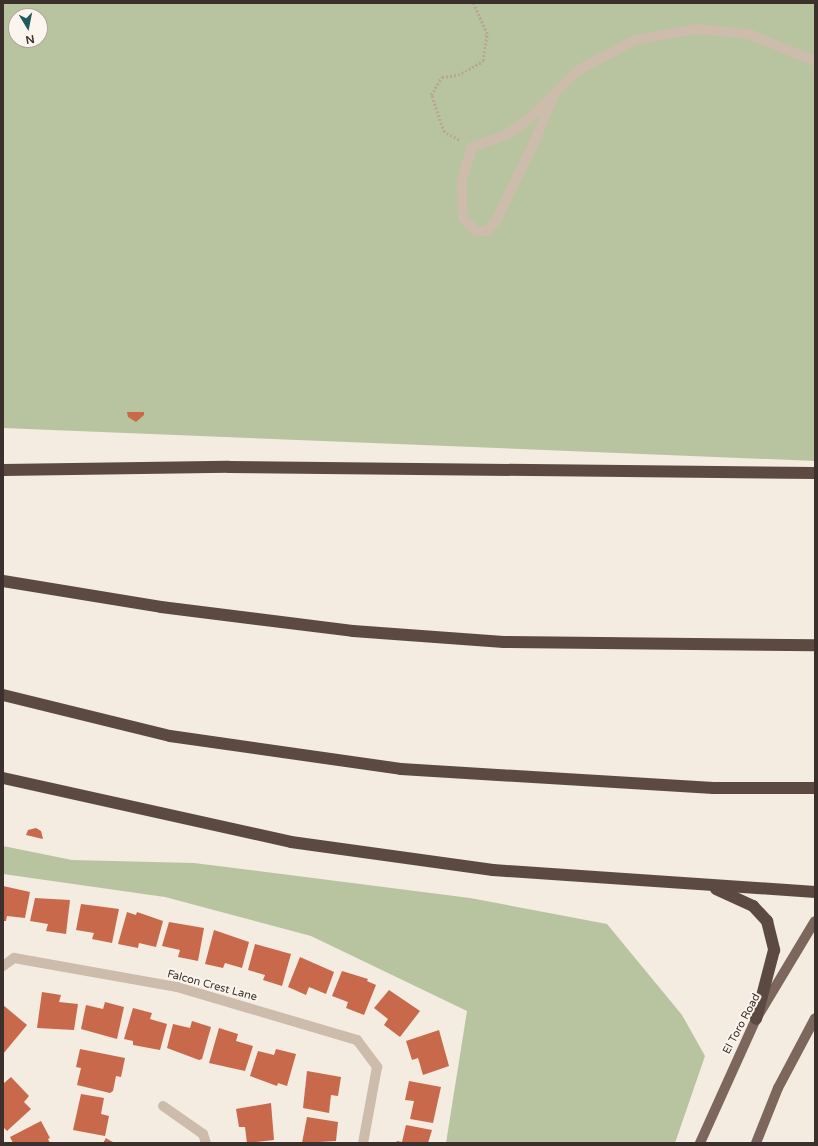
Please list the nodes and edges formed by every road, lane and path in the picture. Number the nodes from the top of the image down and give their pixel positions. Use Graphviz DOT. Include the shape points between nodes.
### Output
graph roads {
  1 [pos="473,3"];
  2 [pos="815,61"];
  3 [pos="553,96"];
  4 [pos="472,147"];
  5 [pos="3,470"];
  6 [pos="815,473"];
  7 [pos="3,581"];
  8 [pos="815,644"];
  9 [pos="3,695"];
  10 [pos="3,778"];
  11 [pos="815,788"];
  12 [pos="710,886"];
  13 [pos="815,892"];
  14 [pos="815,920"];
  15 [pos="3,966"];
  16 [pos="815,1018"];
  17 [pos="756,1019"];
  18 [pos="163,1106"];
  19 [pos="206,1143"];
  20 [pos="363,1143"];
  21 [pos="700,1143"];
  22 [pos="756,1143"];
  1 -- 4 [label="path" via="487,34 483,61 458,75 442,77 431,95 444,132"];
  2 -- 3 [label="street" via="749,34 697,29 635,40 577,71"];
  3 -- 4 [label="street" via="529,119 507,134"];
  3 -- 4 [label="street" via="538,134 499,214 487,231 476,231 463,218 462,181"];
  5 -- 6 [label="highway" via="236,467"];
  7 -- 8 [label="highway" via="161,607 353,631 504,642"];
  9 -- 11 [label="highway" via="170,736 401,769 713,788"];
  10 -- 12 [label="highway" via="291,842 493,870"];
  12 -- 13 [label="highway"];
  12 -- 17 [label="highway" via="753,906 768,921 774,950"];
  14 -- 17 [label="main road, El Toro Road"];
  15 -- 20 [label="street, Falcon Crest Lane" via="14,958 177,987 357,1040 377,1067"];
  16 -- 22 [label="main road" via="778,1088"];
  17 -- 21 [label="main road, El Toro Road"];
  18 -- 19 [label="street" via="203,1134"];
}
